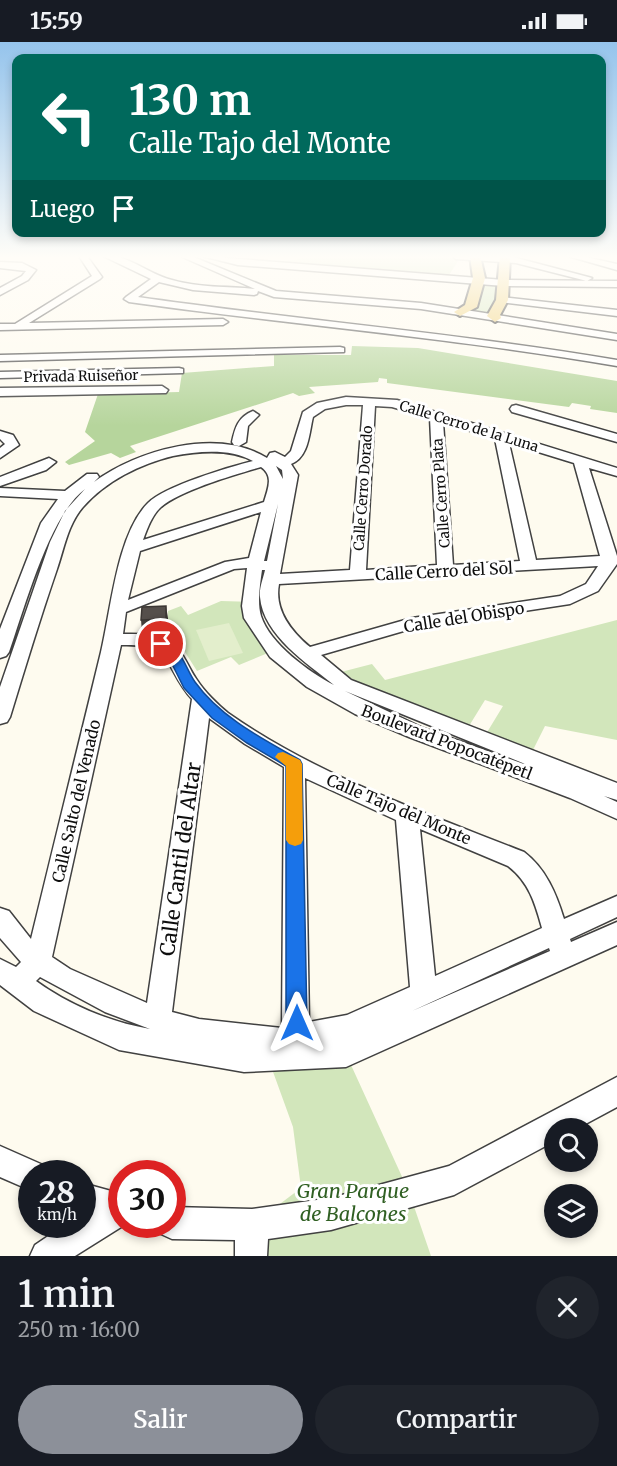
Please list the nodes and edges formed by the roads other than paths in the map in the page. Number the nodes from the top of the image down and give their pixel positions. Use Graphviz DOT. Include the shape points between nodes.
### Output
graph roads {
  1 [pos="38,313"];
  2 [pos="234,313"];
  3 [pos="313,313"];
  4 [pos="330,313"];
  5 [pos="464,313"];
  6 [pos="495,313"];
  7 [pos="496,318"];
  8 [pos="291,320"];
  9 [pos="321,323"];
  10 [pos="16,326"];
  11 [pos="0,329"];
  12 [pos="617,337"];
  13 [pos="340,350"];
  14 [pos="0,358"];
  15 [pos="617,363"];
  16 [pos="179,371"];
  17 [pos="0,375"];
  18 [pos="162,390"];
  19 [pos="0,392"];
  20 [pos="369,401"];
  21 [pos="516,409"];
  22 [pos="253,415"];
  23 [pos="436,416"];
  24 [pos="0,435"];
  25 [pos="501,436"];
  26 [pos="617,438"];
  27 [pos="239,442"];
  28 [pos="0,454"];
  29 [pos="580,461"];
  30 [pos="49,462"];
  31 [pos="265,462"];
  32 [pos="282,462"];
  33 [pos="617,472"];
  34 [pos="0,482"];
  35 [pos="0,492"];
  36 [pos="78,492"];
  37 [pos="271,504"];
  38 [pos="57,523"];
  39 [pos="133,548"];
  40 [pos="613,561"];
  41 [pos="529,566"];
  42 [pos="446,571"];
  43 [pos="358,576"];
  44 [pos="263,581"];
  45 [pos="117,610"];
  46 [pos="112,640"];
  47 [pos="0,652"];
  48 [pos="305,654"];
  49 [pos="202,698"];
  50 [pos="0,717"];
  51 [pos="294,764"];
  52 [pos="616,806"];
  53 [pos="407,815"];
  54 [pos="617,906"];
  55 [pos="0,918"];
  56 [pos="617,933"];
  57 [pos="560,945"];
  58 [pos="39,962"];
  59 [pos="8,977"];
  60 [pos="424,993"];
  61 [pos="158,1020"];
  62 [pos="296,1047"];
  63 [pos="617,1091"];
  64 [pos="0,1161"];
  65 [pos="18,1169"];
  66 [pos="108,1217"];
  67 [pos="186,1226"];
  68 [pos="251,1241"];
  69 [pos="46,1256"];
  1 -- 10 [label="street"];
  2 -- 8 [label="street"];
  3 -- 8 [label="street"];
  4 -- 9 [label="street"];
  5 -- 7 [label="street"];
  6 -- 7 [label="main road"];
  7 -- 12 [label="street"];
  8 -- 9 [label="street"];
  8 -- 10 [label="street"];
  9 -- 11 [label="street"];
  9 -- 15 [label="street" via="512,345"];
  10 -- 11 [label="street"];
  13 -- 14 [label="street"];
  16 -- 17 [label="street"];
  18 -- 19 [label="street, Privada Ruiseñor"];
  20 -- 23 [label="street, Calle Cerro de la Luna" via="401,405"];
  20 -- 32 [label="street, Calle Cerro de la Luna" via="333,403 312,410 296,454"];
  20 -- 43 [label="street, Calle Cerro Dorado"];
  21 -- 26 [label="street"];
  22 -- 27 [label="street" via="242,425"];
  23 -- 25 [label="street, Calle Cerro de la Luna"];
  23 -- 42 [label="street, Calle Cerro Plata"];
  24 -- 28 [label="street" via="12,445"];
  25 -- 29 [label="street, Calle Cerro de la Luna"];
  25 -- 41 [label="street"];
  27 -- 32 [label="street" via="261,448"];
  27 -- 36 [label="street" via="193,442 154,450 114,465"];
  29 -- 33 [label="street, Calle Cerro de la Luna"];
  29 -- 40 [label="street"];
  30 -- 34 [label="street"];
  31 -- 32 [label="street"];
  31 -- 36 [label="street" via="233,450 180,451 136,465"];
  31 -- 37 [label="street, Boulevard Popocatépetl" via="274,470 277,480"];
  31 -- 39 [label="street, Calle Salto del Venado" via="163,498 144,518"];
  32 -- 44 [label="street, Boulevard Popocatépetl" via="291,475"];
  35 -- 36 [label="street"];
  36 -- 38 [label="street"];
  36 -- 38 [label="street" via="77,505"];
  37 -- 39 [label="street"];
  37 -- 44 [label="street, Boulevard Popocatépetl"];
  38 -- 47 [label="street"];
  38 -- 50 [label="street" via="40,593"];
  39 -- 45 [label="street, Calle Salto del Venado"];
  40 -- 41 [label="street, Calle Cerro del Sol"];
  40 -- 48 [label="street, Calle del Obispo" via="592,587 564,600 412,623"];
  41 -- 42 [label="street, Calle Cerro del Sol"];
  42 -- 43 [label="street, Calle Cerro del Sol"];
  43 -- 44 [label="street, Calle Cerro del Sol"];
  44 -- 45 [label="street, Calle Cerro del Sol" via="248,562 231,565"];
  44 -- 48 [label="street, Boulevard Popocatépetl" via="275,617"];
  44 -- 52 [label="street, Boulevard Popocatépetl" via="253,617 270,645 297,672 369,714"];
  45 -- 46 [label="street, Calle Salto del Venado"];
  46 -- 49 [label="street, Calle Tajo del Monte" via="139,639 161,644 171,651 189,684"];
  46 -- 58 [label="street, Calle Salto del Venado"];
  48 -- 52 [label="street, Boulevard Popocatépetl" via="344,684"];
  49 -- 51 [label="street, Calle Tajo del Monte" via="218,715"];
  49 -- 61 [label="street, Calle Cantil del Altar"];
  51 -- 53 [label="street, Calle Tajo del Monte"];
  51 -- 62 [label="street"];
  53 -- 57 [label="street, Calle Tajo del Monte" via="527,866 536,877"];
  53 -- 60 [label="street"];
  54 -- 57 [label="street"];
  55 -- 58 [label="street" via="17,942"];
  56 -- 57 [label="street"];
  57 -- 60 [label="street"];
  57 -- 62 [label="street" via="346,1054"];
  58 -- 59 [label="street"];
  58 -- 61 [label="street" via="114,1003"];
  59 -- 62 [label="street" via="43,1002 119,1037 244,1059"];
  60 -- 62 [label="street"];
  61 -- 62 [label="street" via="199,1032 282,1041"];
  63 -- 68 [label="street" via="454,1180"];
  64 -- 65 [label="street"];
  66 -- 69 [label="street"];
  67 -- 68 [label="street"];
}
